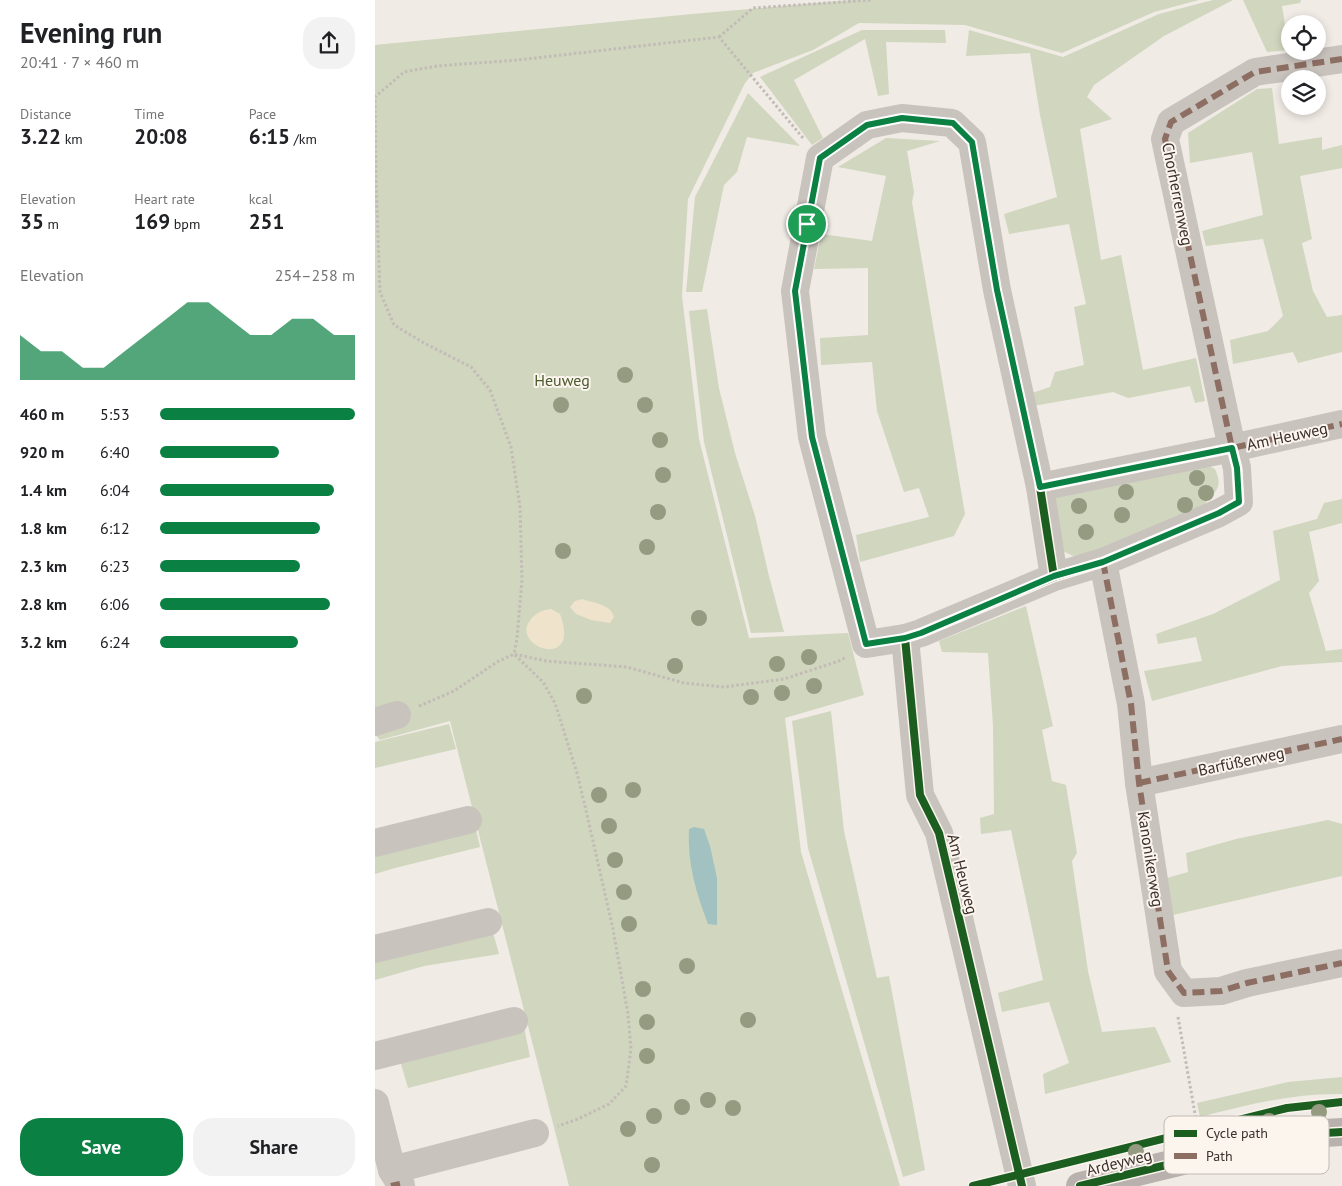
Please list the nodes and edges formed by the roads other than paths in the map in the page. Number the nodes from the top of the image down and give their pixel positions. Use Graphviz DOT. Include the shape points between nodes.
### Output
graph roads {
  1 [pos="1342,59"];
  2 [pos="1342,424"];
  3 [pos="1232,448"];
  4 [pos="1040,487"];
  5 [pos="1103,562"];
  6 [pos="1054,576"];
  7 [pos="905,638"];
  8 [pos="1342,739"];
  9 [pos="1139,783"];
  10 [pos="469,820"];
  11 [pos="375,843"];
  12 [pos="488,922"];
  13 [pos="375,949"];
  14 [pos="1342,963"];
  15 [pos="514,1021"];
  16 [pos="375,1056"];
  17 [pos="375,1103"];
  18 [pos="1342,1132"];
  19 [pos="535,1133"];
  20 [pos="1329,1133"];
  21 [pos="1164,1165"];
  22 [pos="396,1181"];
  23 [pos="1022,1186"];
  24 [pos="1080,1186"];
  1 -- 3 [label="street, Chorherrenweg" via="1255,72 1171,122 1165,139"];
  2 -- 3 [label="street, Am Heuweg"];
  3 -- 4 [label="street, Am Heuweg"];
  3 -- 5 [label="street, Am Heuweg" via="1239,502"];
  4 -- 6 [label="street"];
  4 -- 7 [label="street" via="997,290 972,142 953,123 902,118 867,125 820,158 795,291 812,437 866,644"];
  5 -- 6 [label="street, Am Heuweg"];
  5 -- 9 [label="street, Kanonikerweg" via="1131,704"];
  6 -- 7 [label="street, Am Heuweg"];
  7 -- 23 [label="street, Am Heuweg" via="921,795 939,833"];
  8 -- 9 [label="street, Barfüßerweg"];
  9 -- 14 [label="street, Kanonikerweg" via="1168,971 1184,993 1221,991"];
  10 -- 11 [label="street"];
  12 -- 13 [label="street"];
  15 -- 16 [label="street"];
  17 -- 22 [label="street"];
  18 -- 20 [label="main road, Ardeyweg"];
  19 -- 22 [label="street"];
  21 -- 24 [label="main road, Ardeyweg"];
}
